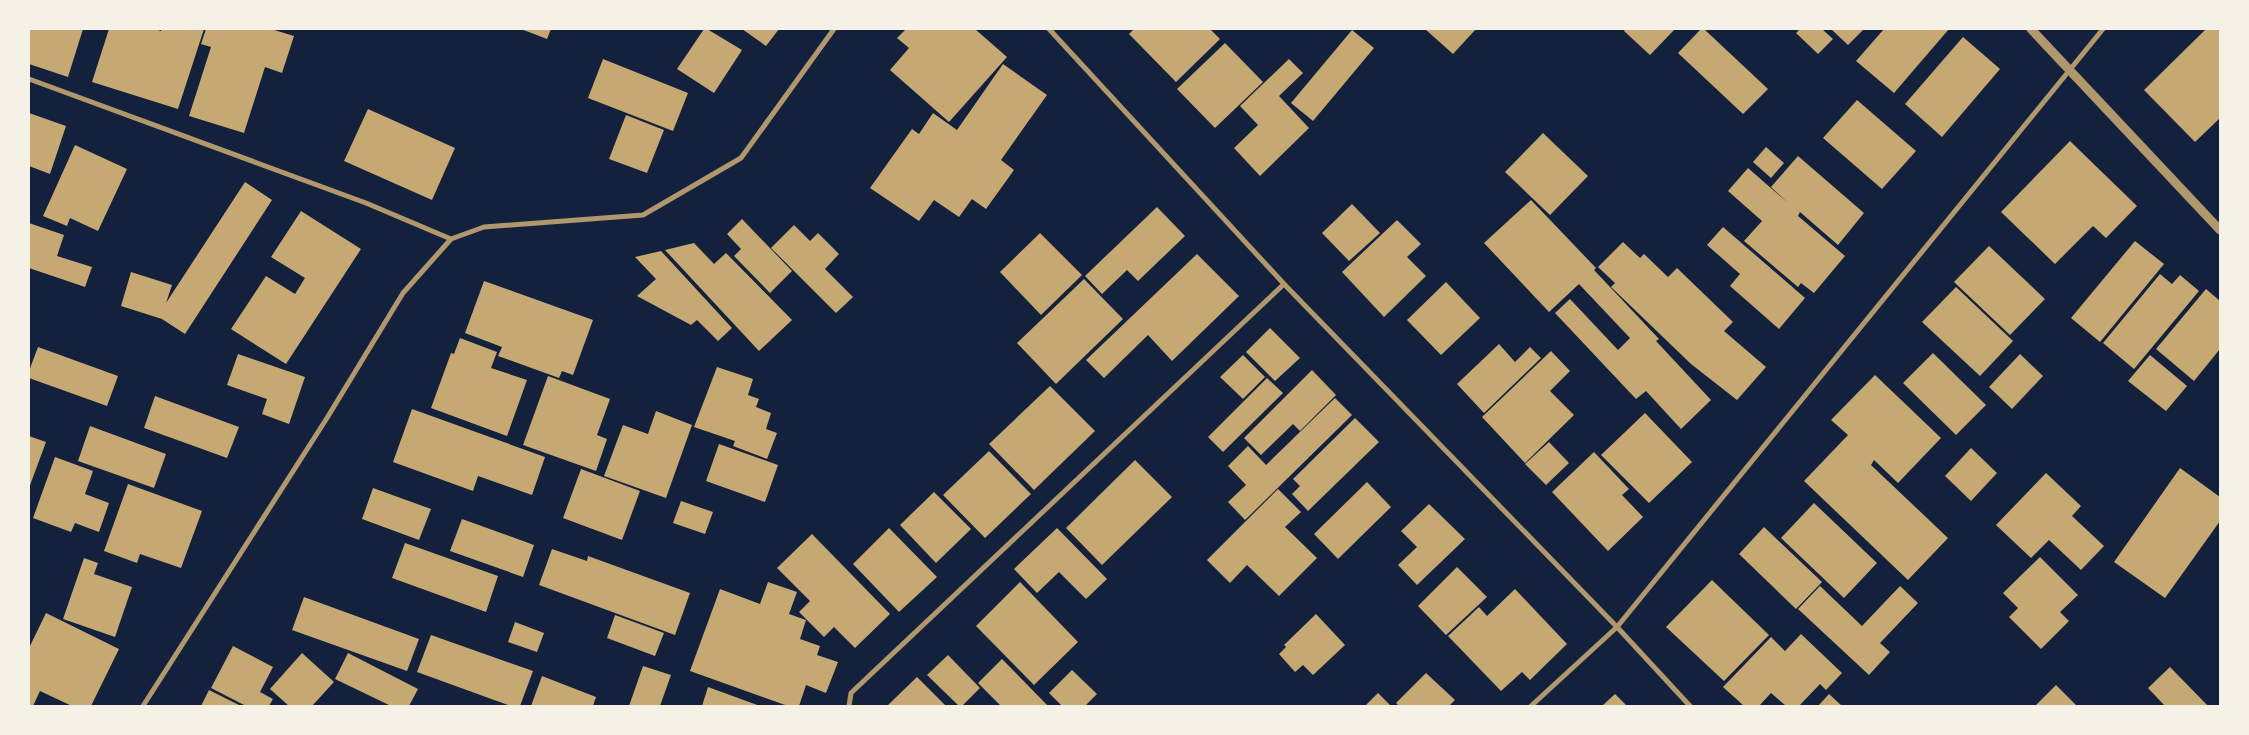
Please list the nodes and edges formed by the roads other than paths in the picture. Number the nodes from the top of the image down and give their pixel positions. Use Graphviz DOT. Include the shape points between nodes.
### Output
graph roads {
  1 [pos="834,29"];
  2 [pos="1049,29"];
  3 [pos="2031,29"];
  4 [pos="2103,29"];
  5 [pos="2069,71"];
  6 [pos="29,79"];
  7 [pos="2220,230"];
  8 [pos="450,239"];
  9 [pos="1284,284"];
  10 [pos="1617,627"];
  11 [pos="143,706"];
  12 [pos="849,706"];
  13 [pos="1531,706"];
  14 [pos="1690,706"];
  1 -- 8 [label="street" via="741,158 643,215 484,227"];
  2 -- 9 [label="street"];
  3 -- 5 [label="street"];
  4 -- 5 [label="street"];
  5 -- 7 [label="street"];
  5 -- 10 [label="street"];
  6 -- 8 [label="street" via="366,203"];
  8 -- 11 [label="street" via="403,293"];
  9 -- 10 [label="street"];
  9 -- 12 [label="street" via="851,693"];
  10 -- 13 [label="street"];
  10 -- 14 [label="street"];
}
